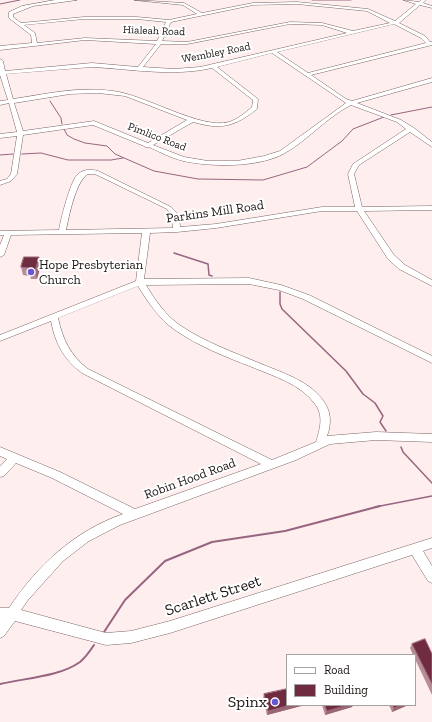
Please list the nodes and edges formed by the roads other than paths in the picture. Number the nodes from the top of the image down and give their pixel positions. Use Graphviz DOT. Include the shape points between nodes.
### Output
graph roads {
  1 [pos="75,0"];
  2 [pos="136,0"];
  3 [pos="405,0"];
  4 [pos="422,2"];
  5 [pos="432,7"];
  6 [pos="202,15"];
  7 [pos="169,21"];
  8 [pos="395,23"];
  9 [pos="20,24"];
  10 [pos="353,33"];
  11 [pos="420,35"];
  12 [pos="432,37"];
  13 [pos="159,43"];
  14 [pos="430,43"];
  15 [pos="35,44"];
  16 [pos="0,48"];
  17 [pos="273,52"];
  18 [pos="0,61"];
  19 [pos="213,66"];
  20 [pos="140,68"];
  21 [pos="2,72"];
  22 [pos="306,75"];
  23 [pos="432,80"];
  24 [pos="11,101"];
  25 [pos="351,102"];
  26 [pos="0,103"];
  27 [pos="193,119"];
  28 [pos="412,130"];
  29 [pos="20,133"];
  30 [pos="0,136"];
  31 [pos="432,144"];
  32 [pos="147,146"];
  33 [pos="83,164"];
  34 [pos="87,172"];
  35 [pos="0,183"];
  36 [pos="359,208"];
  37 [pos="432,208"];
  38 [pos="177,230"];
  39 [pos="146,231"];
  40 [pos="62,232"];
  41 [pos="4,233"];
  42 [pos="0,255"];
  43 [pos="140,282"];
  44 [pos="432,283"];
  45 [pos="54,317"];
  46 [pos="0,338"];
  47 [pos="432,360"];
  48 [pos="432,438"];
  49 [pos="320,444"];
  50 [pos="0,451"];
  51 [pos="14,458"];
  52 [pos="271,464"];
  53 [pos="0,473"];
  54 [pos="134,514"];
  55 [pos="432,543"];
  56 [pos="415,549"];
  57 [pos="432,577"];
  58 [pos="6,614"];
  59 [pos="0,632"];
  1 -- 9 [label="street" via="49,2 15,10 10,17"];
  2 -- 6 [label="street" via="182,4"];
  3 -- 4 [label="street"];
  4 -- 5 [label="street"];
  4 -- 8 [label="street, Wembley Road"];
  6 -- 7 [label="street"];
  6 -- 8 [label="street" via="253,4 302,4 364,9"];
  7 -- 9 [label="street" via="84,18"];
  7 -- 13 [label="street"];
  8 -- 10 [label="street, Wembley Road"];
  8 -- 11 [label="street"];
  9 -- 15 [label="street" via="33,34"];
  10 -- 13 [label="street, Hialeah Road" via="322,24 290,23 194,42"];
  10 -- 17 [label="street, Wembley Road"];
  11 -- 12 [label="street"];
  11 -- 14 [label="street"];
  13 -- 15 [label="street, Hialeah Road" via="99,38"];
  13 -- 20 [label="street"];
  14 -- 22 [label="street"];
  15 -- 16 [label="street, Hialeah Road"];
  17 -- 19 [label="street, Wembley Road"];
  17 -- 22 [label="street"];
  18 -- 21 [label="street"];
  19 -- 20 [label="street, Wembley Road" via="181,71"];
  19 -- 27 [label="street" via="256,100 256,106 229,124 213,125"];
  20 -- 21 [label="street, Wembley Road" via="88,65"];
  21 -- 24 [label="street"];
  22 -- 25 [label="street"];
  23 -- 25 [label="street, Pimlico Road"];
  24 -- 26 [label="street"];
  24 -- 27 [label="street" via="84,91 114,92 141,98"];
  24 -- 29 [label="street"];
  25 -- 28 [label="street" via="392,118"];
  25 -- 32 [label="street, Pimlico Road" via="282,152 257,160 221,163 195,161"];
  27 -- 32 [label="street"];
  28 -- 31 [label="street"];
  28 -- 36 [label="street" via="403,133 354,167 351,174"];
  29 -- 30 [label="street, Pimlico Road"];
  29 -- 32 [label="street, Pimlico Road" via="94,123"];
  29 -- 35 [label="street" via="14,174 9,180"];
  33 -- 34 [label="street"];
  34 -- 38 [label="street" via="96,172 168,208 175,215"];
  34 -- 40 [label="street" via="79,177 74,187"];
  36 -- 37 [label="street, Parkins Mill Road"];
  36 -- 38 [label="street, Parkins Mill Road" via="310,210"];
  36 -- 44 [label="street" via="391,257 402,267"];
  38 -- 39 [label="street, Parkins Mill Road"];
  39 -- 40 [label="street, Parkins Mill Road"];
  39 -- 43 [label="street"];
  40 -- 41 [label="street, Parkins Mill Road"];
  41 -- 42 [label="street"];
  43 -- 45 [label="street"];
  43 -- 47 [label="street" via="236,281 277,286 306,297"];
  43 -- 49 [label="street" via="164,318 186,334 291,380 311,393 321,405 325,417 324,436"];
  45 -- 46 [label="street"];
  45 -- 52 [label="street" via="61,348 85,371"];
  48 -- 49 [label="street, Robin Hood Road" via="336,438"];
  49 -- 52 [label="street, Robin Hood Road"];
  50 -- 51 [label="street"];
  51 -- 53 [label="street"];
  51 -- 54 [label="street"];
  52 -- 54 [label="street, Robin Hood Road"];
  54 -- 58 [label="street, Robin Hood Road" via="70,548"];
  55 -- 56 [label="street, Scarlett Street"];
  56 -- 57 [label="street"];
  56 -- 58 [label="street, Scarlett Street" via="170,627 119,639 106,639"];
  58 -- 59 [label="street, Robin Hood Road"];
}
